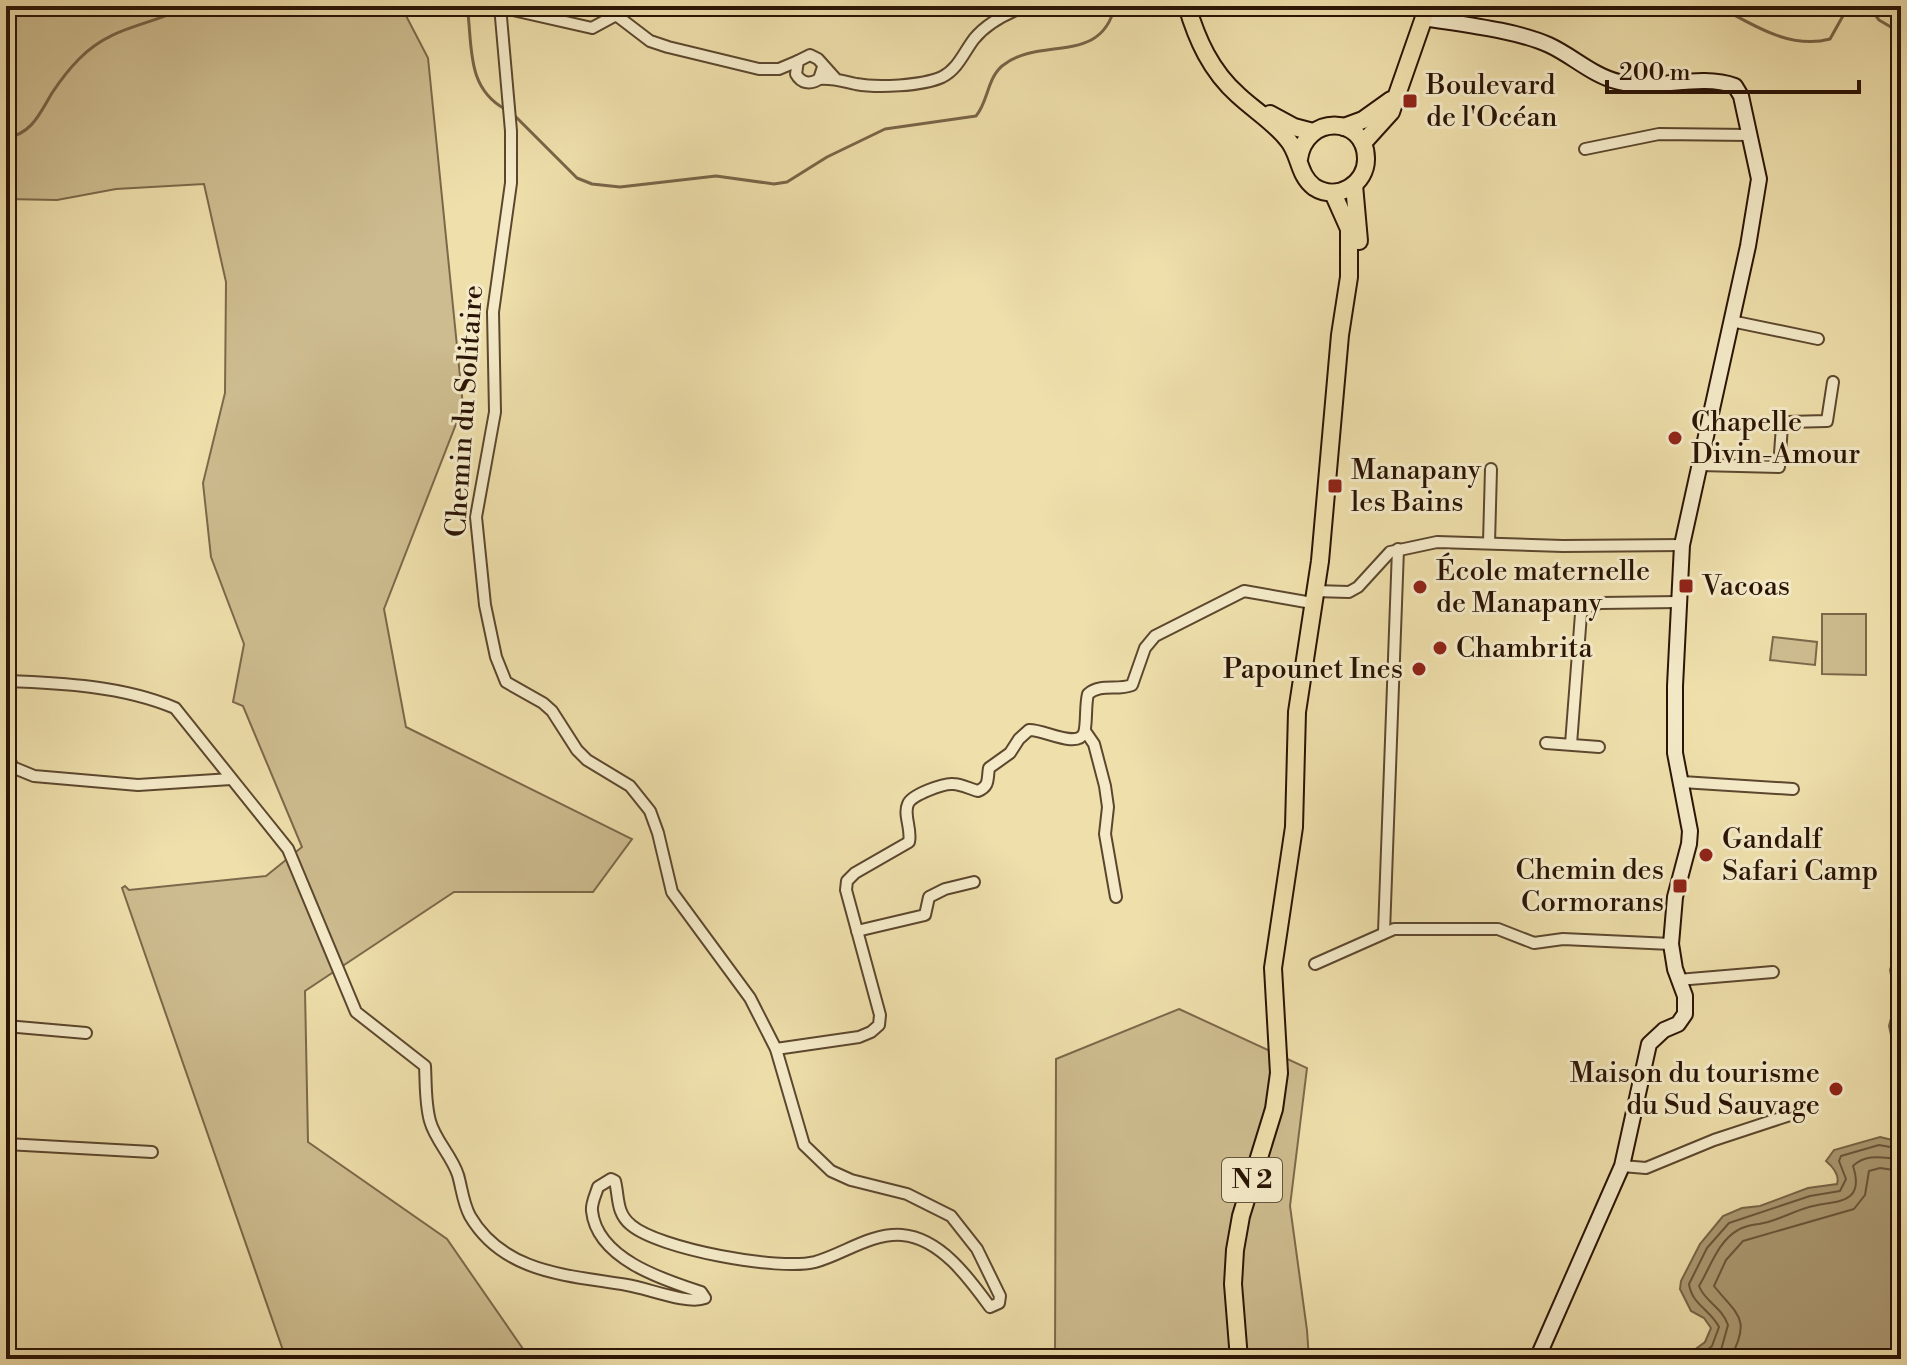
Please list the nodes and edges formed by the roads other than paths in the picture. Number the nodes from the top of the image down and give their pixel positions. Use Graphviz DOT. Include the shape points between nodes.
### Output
graph roads {
  1 [pos="500,6"];
  2 [pos="1026,6"];
  3 [pos="1187,6"];
  4 [pos="1426,12"];
  5 [pos="798,61"];
  6 [pos="823,67"];
  7 [pos="779,69"];
  8 [pos="798,78"];
  9 [pos="835,78"];
  10 [pos="819,79"];
  11 [pos="1402,87"];
  12 [pos="1237,95"];
  13 [pos="1344,127"];
  14 [pos="1313,132"];
  15 [pos="1750,135"];
  16 [pos="1363,143"];
  17 [pos="1585,149"];
  18 [pos="1299,159"];
  19 [pos="1354,185"];
  20 [pos="1333,193"];
  21 [pos="1349,277"];
  22 [pos="1731,321"];
  23 [pos="1818,339"];
  24 [pos="1833,382"];
  25 [pos="1700,465"];
  26 [pos="1491,469"];
  27 [pos="1489,543"];
  28 [pos="1682,545"];
  29 [pos="1398,549"];
  30 [pos="1313,597"];
  31 [pos="1679,602"];
  32 [pos="6,681"];
  33 [pos="1085,731"];
  34 [pos="1546,743"];
  35 [pos="1571,744"];
  36 [pos="6,747"];
  37 [pos="1599,747"];
  38 [pos="9,767"];
  39 [pos="231,779"];
  40 [pos="1682,782"];
  41 [pos="1793,789"];
  42 [pos="974,882"];
  43 [pos="1116,897"];
  44 [pos="857,931"];
  45 [pos="1384,932"];
  46 [pos="1671,944"];
  47 [pos="1315,964"];
  48 [pos="1773,972"];
  49 [pos="1678,980"];
  50 [pos="6,1026"];
  51 [pos="86,1033"];
  52 [pos="776,1049"];
  53 [pos="1793,1114"];
  54 [pos="6,1144"];
  55 [pos="152,1152"];
  56 [pos="1622,1166"];
  57 [pos="1239,1359"];
  58 [pos="1537,1359"];
  1 -- 7 [label="street" via="592,28 616,15 659,44 759,69"];
  1 -- 52 [label="street, Chemin du Solitaire" via="511,183 493,312 495,412 476,517 496,657 506,682 543,703 577,750 630,786 650,811 672,892 750,998"];
  2 -- 9 [label="street" via="984,30 952,71 937,79 870,85"];
  3 -- 12 [label="main road" via="1205,53"];
  4 -- 11 [label="main road"];
  4 -- 15 [label="street" via="1531,38 1621,83 1735,86"];
  5 -- 6 [label="street" via="810,55"];
  5 -- 7 [label="street"];
  5 -- 8 [label="street"];
  6 -- 9 [label="street"];
  6 -- 10 [label="street"];
  7 -- 8 [label="street"];
  8 -- 10 [label="street" via="806,83"];
  9 -- 10 [label="street"];
  11 -- 13 [label="main road" via="1386,106"];
  11 -- 16 [label="main road" via="1391,112"];
  12 -- 14 [label="main road"];
  12 -- 18 [label="main road" via="1284,135"];
  13 -- 14 [label="main road" via="1329,125"];
  13 -- 16 [label="main road"];
  14 -- 18 [label="main road"];
  15 -- 17 [label="street" via="1659,134"];
  15 -- 22 [label="street" via="1759,179"];
  16 -- 19 [label="main road" via="1366,166"];
  18 -- 20 [label="main road" via="1312,185"];
  19 -- 20 [label="main road"];
  19 -- 21 [label="main road, N 2" via="1359,245"];
  20 -- 21 [label="main road, N 2" via="1349,229"];
  21 -- 30 [label="main road, N 2"];
  22 -- 23 [label="street"];
  22 -- 25 [label="street"];
  24 -- 25 [label="street" via="1827,421 1782,426 1779,467"];
  25 -- 28 [label="street"];
  26 -- 27 [label="street"];
  27 -- 28 [label="street"];
  27 -- 29 [label="street" via="1437,542"];
  28 -- 31 [label="street"];
  29 -- 30 [label="street" via="1358,587"];
  29 -- 45 [label="street"];
  30 -- 33 [label="street" via="1244,591 1155,636 1132,685 1098,687 1088,694"];
  30 -- 57 [label="main road, N 2" via="1297,712 1294,827 1273,968 1279,1073 1235,1250"];
  31 -- 35 [label="street" via="1600,603 1581,614"];
  31 -- 40 [label="street" via="1675,742"];
  32 -- 39 [label="street" via="148,697 175,708"];
  33 -- 43 [label="street" via="1094,744 1105,786 1105,834"];
  33 -- 44 [label="street" via="1072,741 1029,730 989,768 984,789 948,784 911,799 909,842 847,881"];
  34 -- 35 [label="street"];
  35 -- 37 [label="street"];
  36 -- 38 [label="street"];
  38 -- 39 [label="street" via="34,776 138,785"];
  39 -- 52 [label="street, Chemin du Solitaire" via="288,849 356,1012 425,1066 430,1121 457,1174 471,1217 503,1250 533,1269 705,1298 643,1270 612,1248 591,1209 598,1187 611,1179 629,1224 664,1242 796,1264 876,1238 903,1235 935,1247 990,1307 999,1303 977,1249 951,1216 907,1194 831,1171 804,1145"];
  40 -- 41 [label="street"];
  40 -- 46 [label="street" via="1690,831"];
  42 -- 44 [label="street" via="929,897 925,915"];
  44 -- 52 [label="street" via="879,1025 859,1037"];
  45 -- 46 [label="street" via="1498,929 1534,943 1563,939"];
  45 -- 47 [label="street"];
  46 -- 49 [label="street"];
  48 -- 49 [label="street"];
  49 -- 56 [label="street" via="1685,1014 1649,1044"];
  50 -- 51 [label="street"];
  53 -- 56 [label="street" via="1646,1168"];
  54 -- 55 [label="street"];
  56 -- 58 [label="street"];
}
